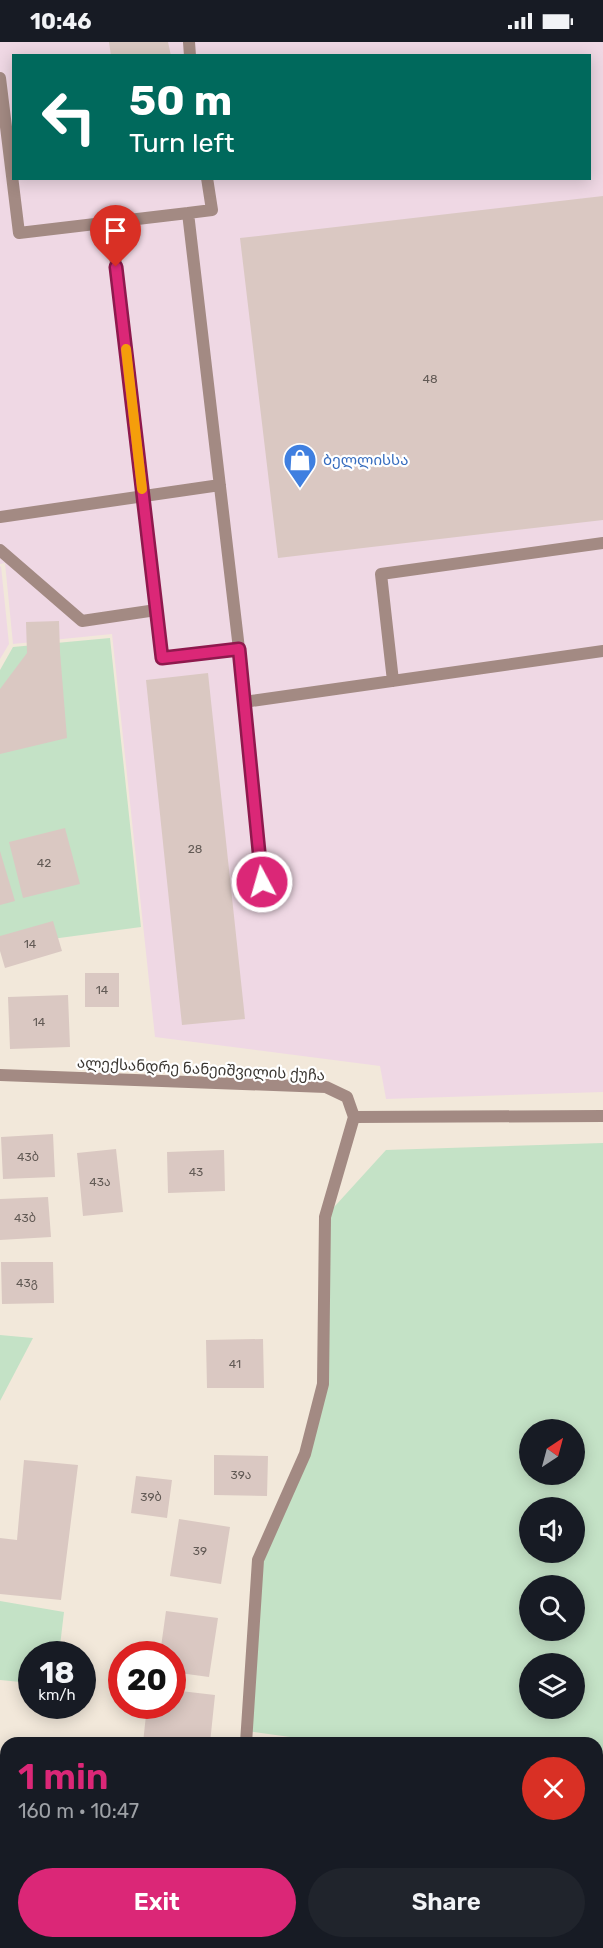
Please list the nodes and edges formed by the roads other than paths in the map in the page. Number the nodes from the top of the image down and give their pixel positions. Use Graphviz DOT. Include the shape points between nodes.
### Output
graph roads {
  1 [pos="0,78"];
  2 [pos="12,176"];
  3 [pos="13,180"];
  4 [pos="207,180"];
  5 [pos="188,213"];
  6 [pos="111,222"];
  7 [pos="220,485"];
  8 [pos="143,496"];
  9 [pos="0,517"];
  10 [pos="603,543"];
  11 [pos="0,550"];
  12 [pos="156,610"];
  13 [pos="239,649"];
  14 [pos="603,651"];
  15 [pos="393,681"];
  16 [pos="244,702"];
  17 [pos="262,882"];
  18 [pos="0,1075"];
  19 [pos="603,1116"];
  20 [pos="354,1117"];
  21 [pos="246,1737"];
  1 -- 2 [label="street"];
  3 -- 6 [label="street" via="19,233"];
  4 -- 5 [label="street" via="212,210"];
  5 -- 6 [label="street"];
  5 -- 7 [label="street"];
  6 -- 8 [label="street"];
  7 -- 8 [label="street"];
  7 -- 13 [label="street"];
  8 -- 9 [label="street"];
  8 -- 12 [label="street"];
  10 -- 15 [label="street" via="381,574"];
  11 -- 12 [label="street" via="82,621"];
  12 -- 13 [label="street" via="162,658"];
  13 -- 16 [label="street"];
  14 -- 15 [label="street"];
  15 -- 16 [label="street"];
  16 -- 17 [label="street"];
  18 -- 20 [label="street, ალექსანდრე ნანეიშვილის ქუჩა" via="326,1087 347,1098"];
  19 -- 20 [label="street"];
  20 -- 21 [label="street" via="324,1217 323,1384 304,1454 258,1560"];
}
